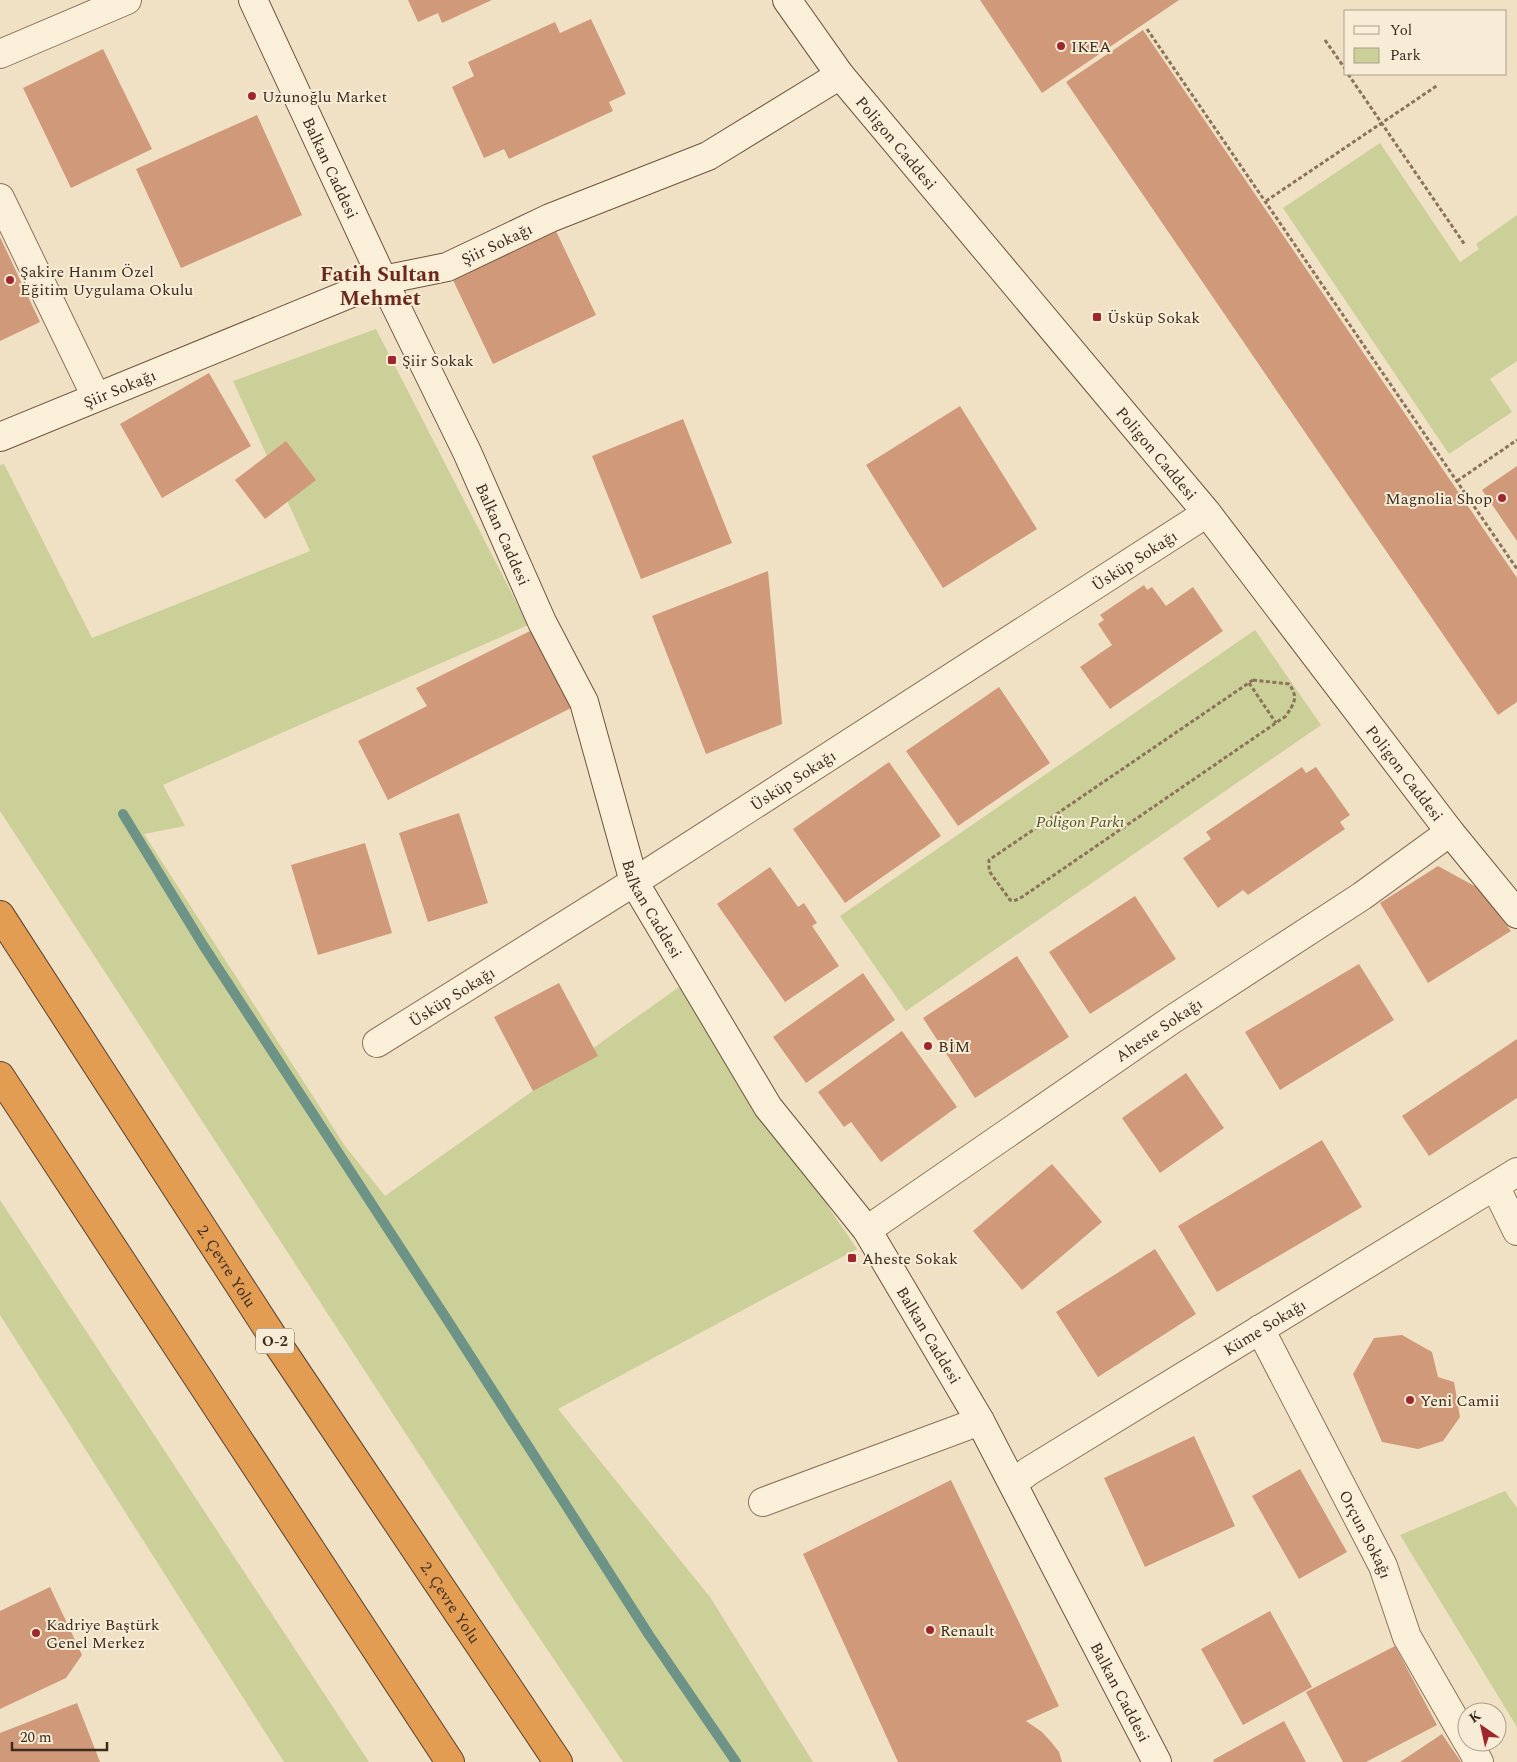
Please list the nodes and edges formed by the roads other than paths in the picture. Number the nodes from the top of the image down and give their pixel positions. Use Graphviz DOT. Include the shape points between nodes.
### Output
graph roads {
  1 [pos="127,0"];
  2 [pos="253,0"];
  3 [pos="786,0"];
  4 [pos="0,54"];
  5 [pos="840,75"];
  6 [pos="0,198"];
  7 [pos="383,280"];
  8 [pos="96,397"];
  9 [pos="0,437"];
  10 [pos="1207,512"];
  11 [pos="1450,832"];
  12 [pos="634,882"];
  13 [pos="1517,914"];
  14 [pos="0,915"];
  15 [pos="377,1042"];
  16 [pos="0,1076"];
  17 [pos="1506,1179"];
  18 [pos="867,1230"];
  19 [pos="1517,1231"];
  20 [pos="1260,1329"];
  21 [pos="980,1421"];
  22 [pos="1013,1483"];
  23 [pos="764,1502"];
  24 [pos="1457,1724"];
  25 [pos="450,1762"];
  26 [pos="558,1762"];
  27 [pos="1158,1762"];
  1 -- 4 [label="street"];
  2 -- 7 [label="street, Balkan Caddesi"];
  3 -- 5 [label="street, Poligon Caddesi"];
  5 -- 7 [label="street, Şiir Sokağı" via="708,156 550,218 448,267"];
  5 -- 10 [label="street, Poligon Caddesi"];
  6 -- 8 [label="street"];
  7 -- 8 [label="street, Şiir Sokağı"];
  7 -- 12 [label="street, Balkan Caddesi" via="467,452 542,622 584,702"];
  8 -- 9 [label="street, Şiir Sokağı"];
  10 -- 11 [label="street, Poligon Caddesi"];
  10 -- 12 [label="street, Üsküp Sokağı"];
  11 -- 13 [label="street, Poligon Caddesi"];
  11 -- 18 [label="street, Aheste Sokağı" via="1362,896 1173,1020"];
  12 -- 15 [label="street, Üsküp Sokağı"];
  12 -- 18 [label="street, Balkan Caddesi" via="768,1107"];
  14 -- 26 [label="highway, 2. Çevre Yolu / O-2" via="273,1337"];
  16 -- 25 [label="highway"];
  17 -- 19 [label="street"];
  17 -- 20 [label="street, Küme Sokağı"];
  18 -- 21 [label="street, Balkan Caddesi"];
  20 -- 22 [label="street, Küme Sokağı"];
  20 -- 24 [label="street, Orçun Sokağı" via="1383,1566 1407,1637"];
  21 -- 22 [label="street, Balkan Caddesi"];
  21 -- 23 [label="street"];
  22 -- 27 [label="street, Balkan Caddesi"];
}
